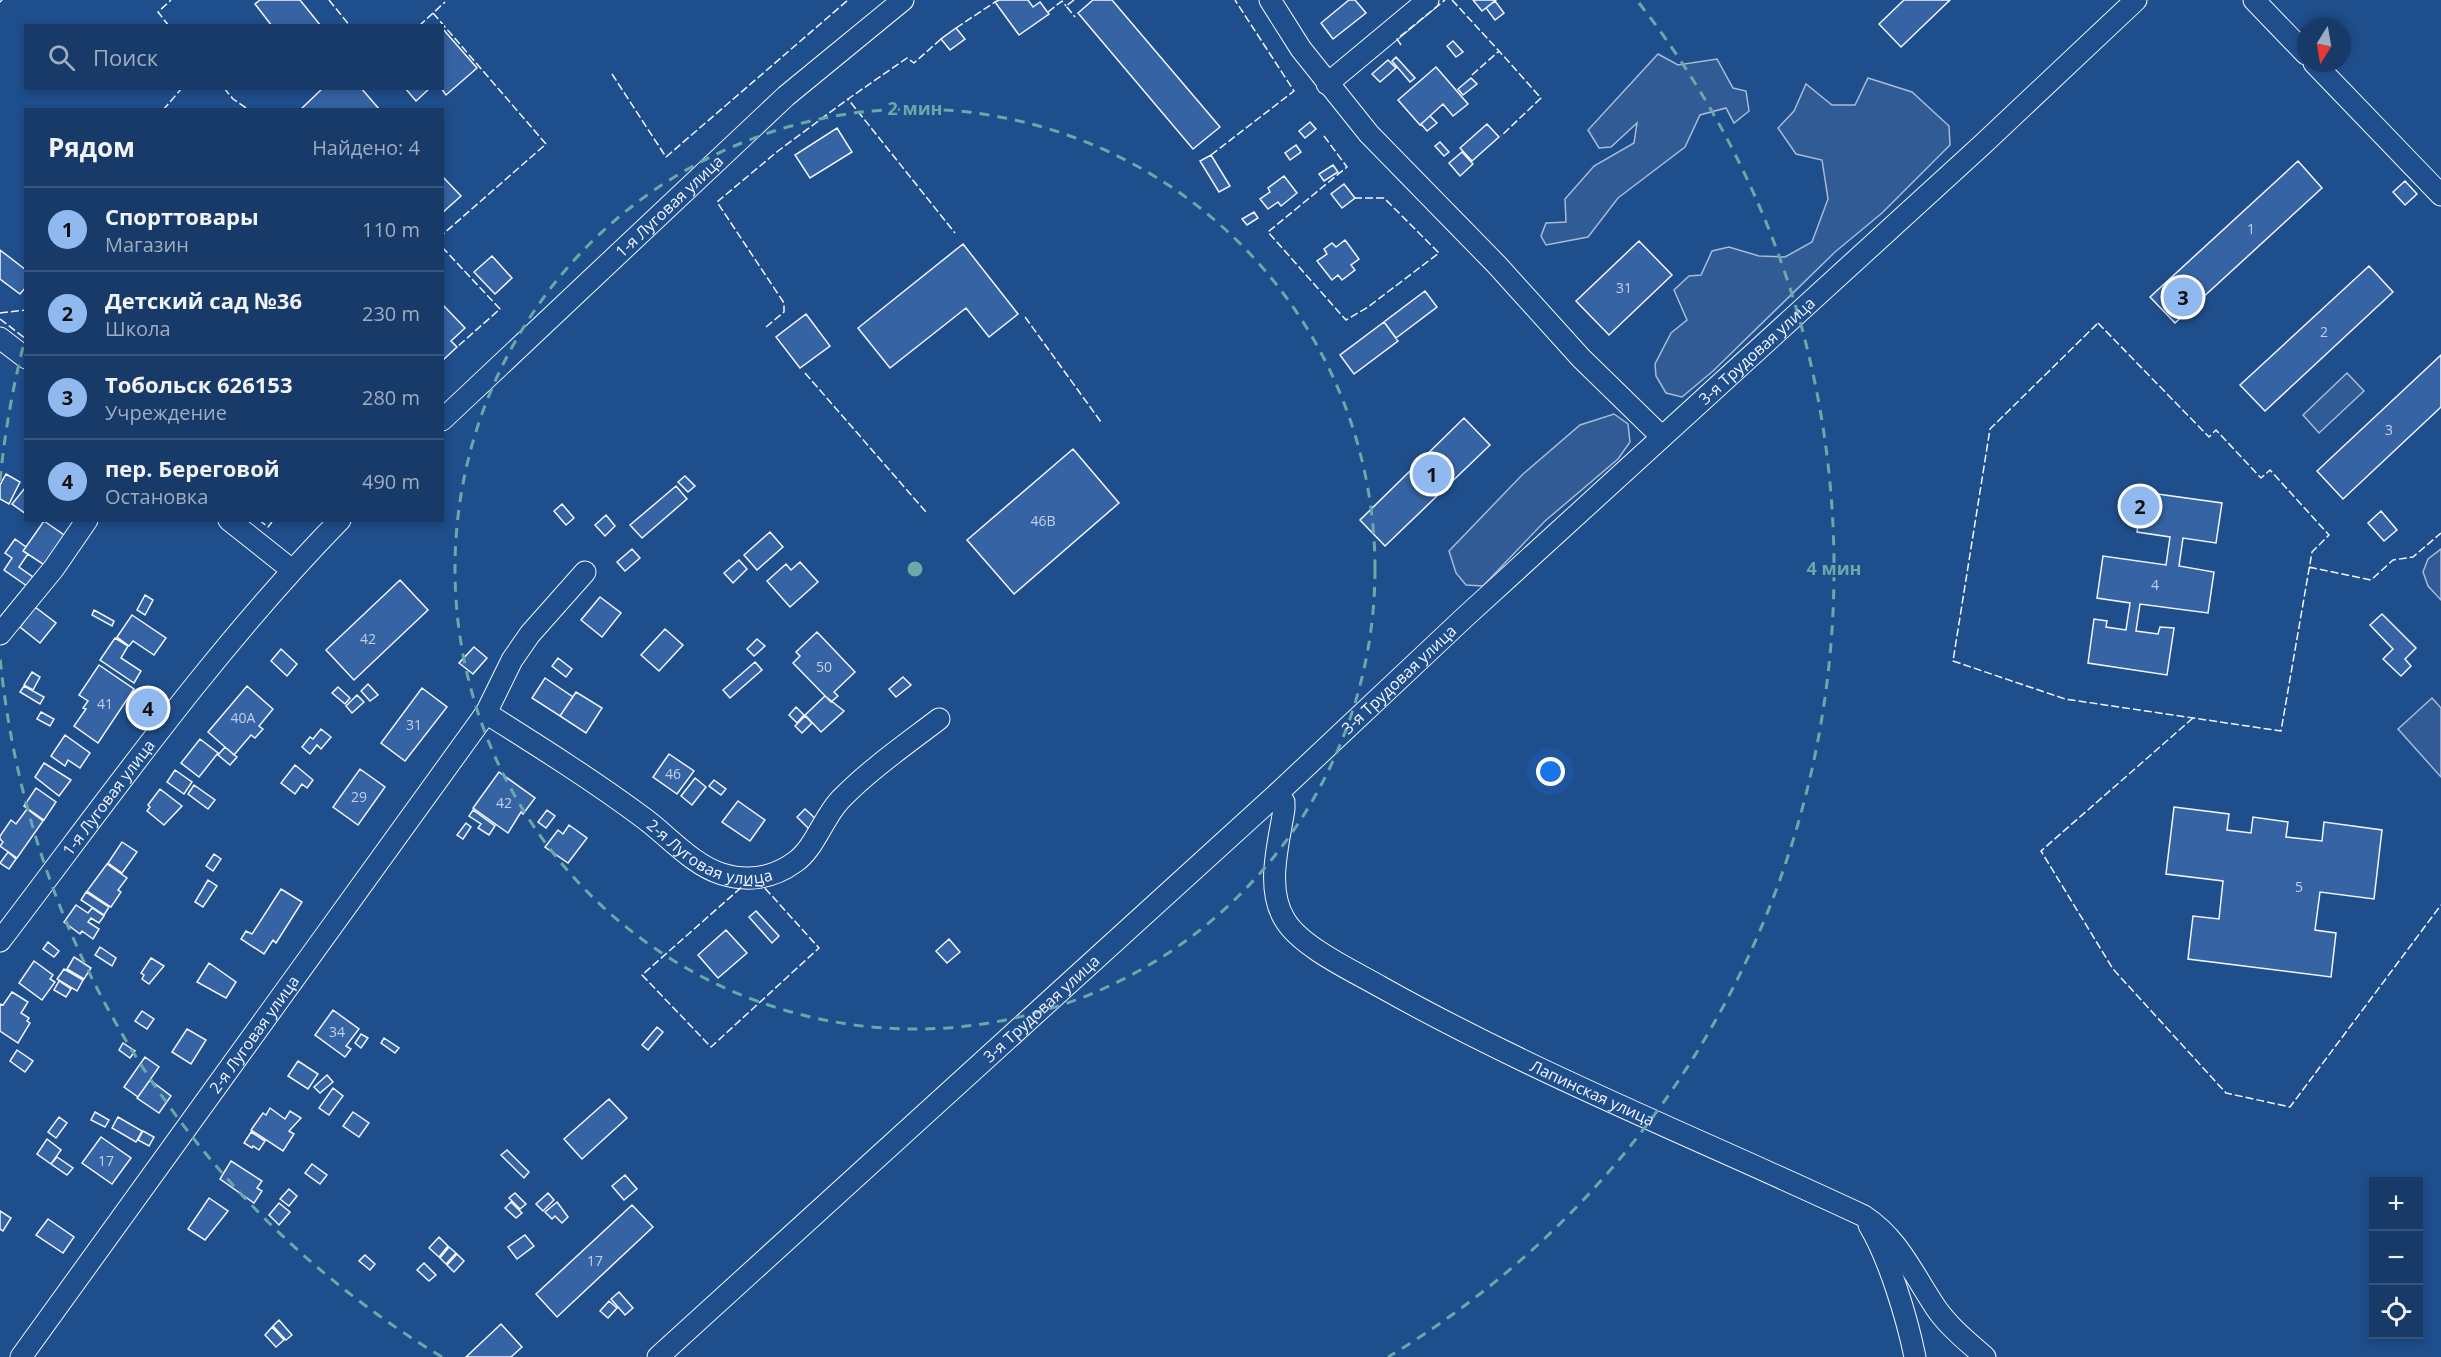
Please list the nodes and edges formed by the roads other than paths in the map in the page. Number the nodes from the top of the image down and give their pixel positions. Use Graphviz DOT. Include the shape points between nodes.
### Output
graph roads {
  1 [pos="903,0"];
  2 [pos="1270,0"];
  3 [pos="1428,0"];
  4 [pos="2136,0"];
  5 [pos="2254,0"];
  6 [pos="2297,45"];
  7 [pos="2323,72"];
  8 [pos="1327,84"];
  9 [pos="2441,195"];
  10 [pos="1,340"];
  11 [pos="24,357"];
  12 [pos="444,418"];
  13 [pos="1662,437"];
  14 [pos="86,522"];
  15 [pos="232,522"];
  16 [pos="338,522"];
  17 [pos="292,570"];
  18 [pos="585,572"];
  19 [pos="0,634"];
  20 [pos="486,713"];
  21 [pos="939,719"];
  22 [pos="1278,793"];
  23 [pos="0,941"];
  24 [pos="1864,1216"];
  25 [pos="21,1357"];
  26 [pos="658,1357"];
  27 [pos="1915,1357"];
  28 [pos="1985,1357"];
  1 -- 12 [label="street, 1-я Луговая улица" via="786,96"];
  2 -- 8 [label="street"];
  3 -- 8 [label="street"];
  4 -- 13 [label="street, 3-я Трудовая улица"];
  5 -- 6 [label="street"];
  7 -- 9 [label="street"];
  8 -- 13 [label="street" via="1369,134 1581,358"];
  10 -- 11 [label="street"];
  13 -- 22 [label="street, 3-я Трудовая улица"];
  14 -- 19 [label="street"];
  15 -- 17 [label="street"];
  16 -- 17 [label="street, 1-я Луговая улица"];
  17 -- 23 [label="street, 1-я Луговая улица" via="168,722"];
  18 -- 20 [label="street, 2-я Луговая улица" via="530,634 512,660"];
  20 -- 21 [label="street, 2-я Луговая улица" via="610,795 706,867 736,878 782,871 798,860 841,799"];
  20 -- 25 [label="street, 2-я Луговая улица"];
  22 -- 24 [label="street, Лапинская улица" via="1284,809 1275,889 1283,918 1298,936 1440,1020 1613,1104"];
  22 -- 26 [label="street, 3-я Трудовая улица"];
  24 -- 27 [label="street" via="1878,1239"];
  24 -- 28 [label="street, Лапинская улица" via="1896,1245 1946,1321"];
}
